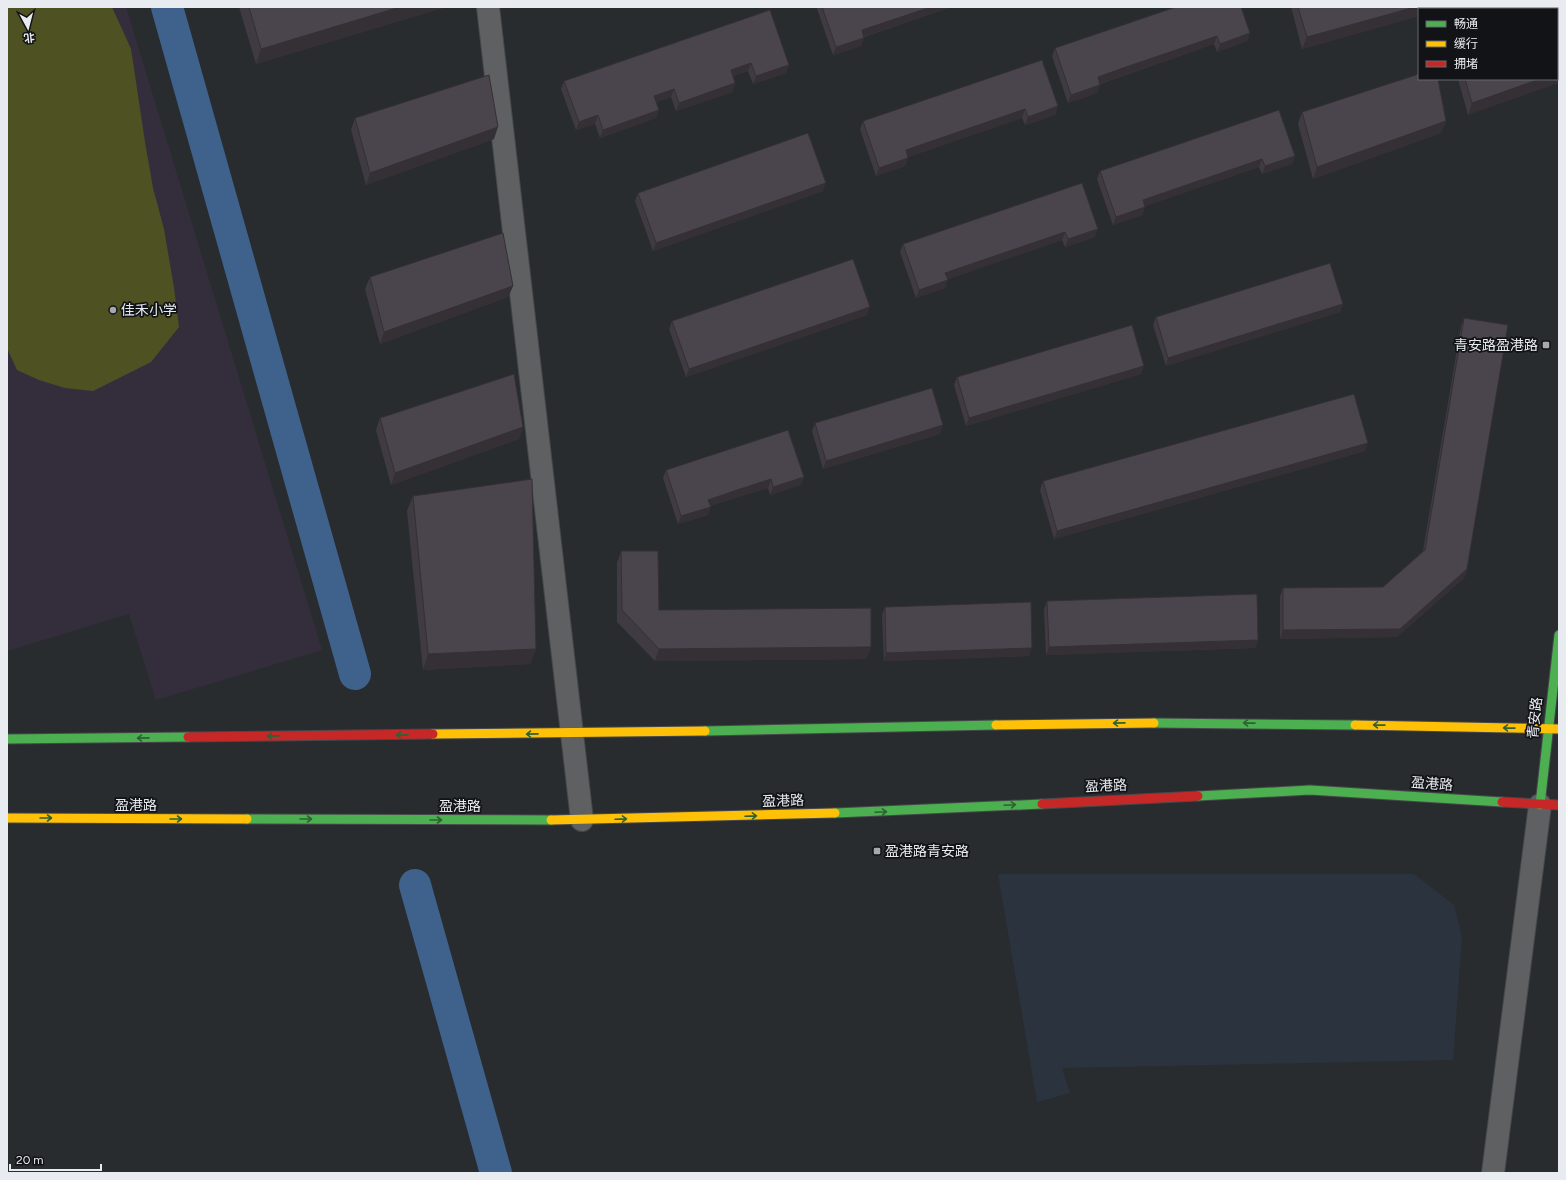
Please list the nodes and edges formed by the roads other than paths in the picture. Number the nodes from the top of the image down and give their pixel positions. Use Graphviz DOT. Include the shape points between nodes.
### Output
graph roads {
  1 [pos="488,7"];
  2 [pos="1559,635"];
  3 [pos="1548,728"];
  4 [pos="1559,729"];
  5 [pos="572,733"];
  6 [pos="7,739"];
  7 [pos="1549,805"];
  8 [pos="7,818"];
  9 [pos="582,820"];
  10 [pos="1493,1173"];
  1 -- 5 [label="street"];
  2 -- 3 [label="main road, 青安路"];
  3 -- 4 [label="main road"];
  3 -- 5 [label="main road, one-way" via="1183,722"];
  3 -- 7 [label="main road, 青安路"];
  5 -- 6 [label="main road, one-way"];
  5 -- 9 [label="street"];
  9 -- 7 [label="main road, 盈港路, one-way" via="874,812 1310,790"];
  7 -- 10 [label="street"];
  8 -- 9 [label="main road, 盈港路, one-way"];
}
